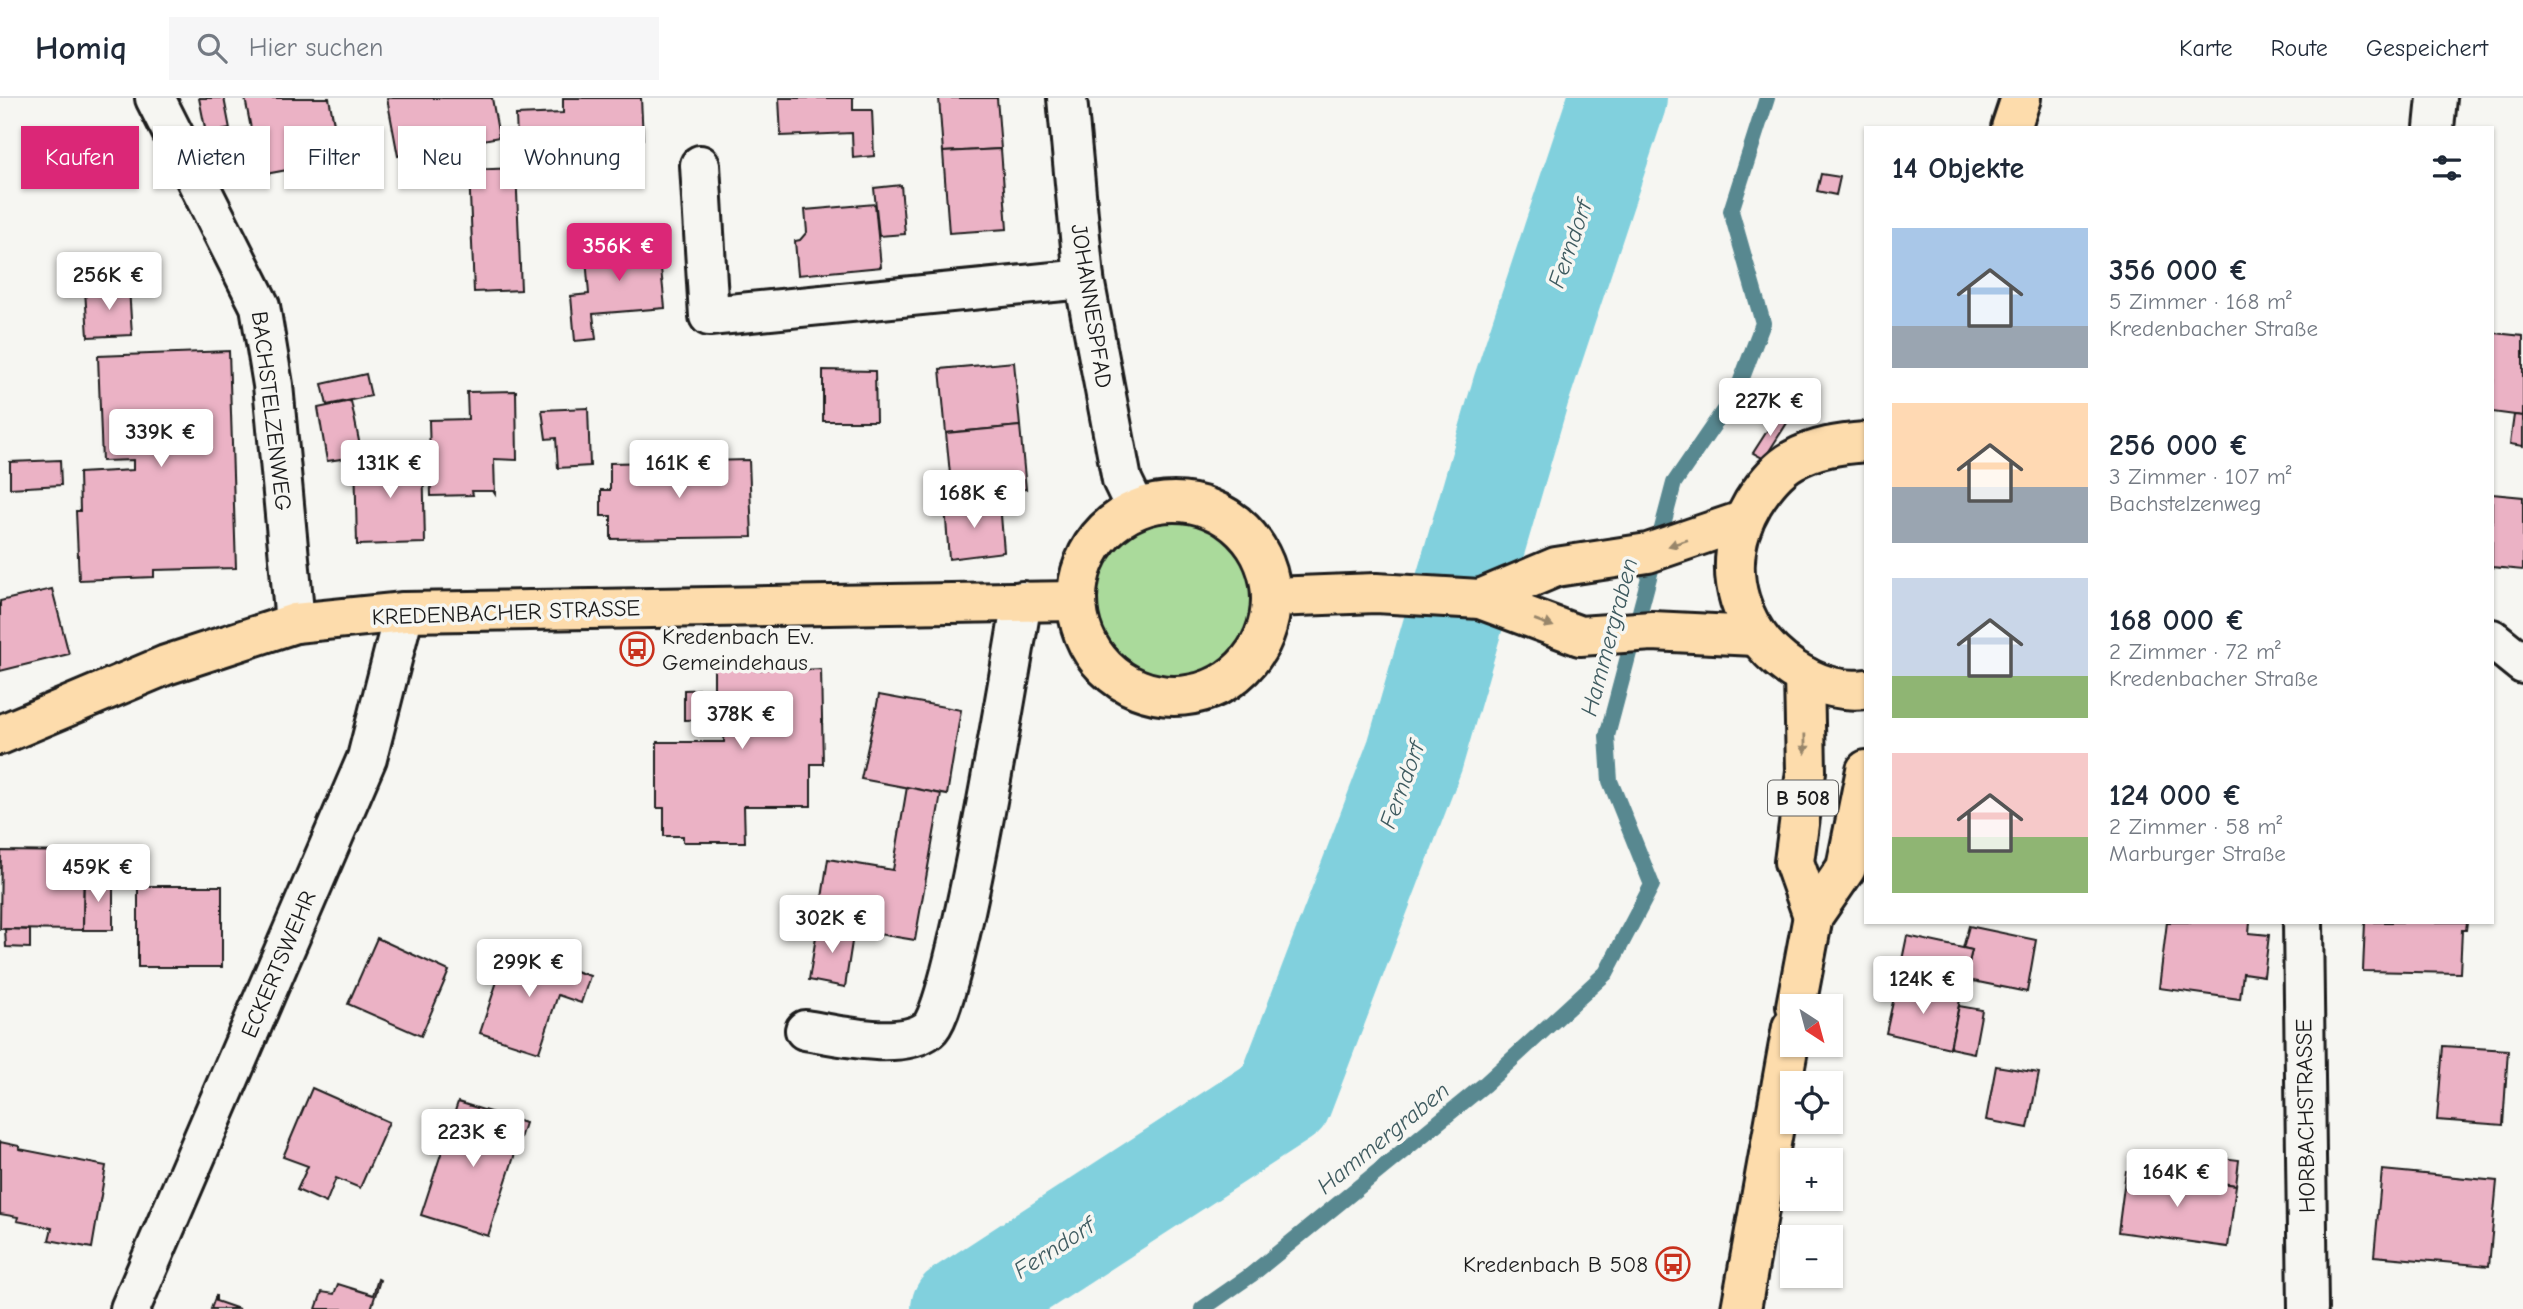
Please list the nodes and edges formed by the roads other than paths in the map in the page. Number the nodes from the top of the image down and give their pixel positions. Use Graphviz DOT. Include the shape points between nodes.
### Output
graph roads {
  1 [pos="155,98"];
  2 [pos="1067,98"];
  3 [pos="2021,98"];
  4 [pos="2437,98"];
  5 [pos="2012,126"];
  6 [pos="2434,126"];
  7 [pos="700,165"];
  8 [pos="1084,279"];
  9 [pos="1860,433"];
  10 [pos="1136,509"];
  11 [pos="1742,521"];
  12 [pos="1272,597"];
  13 [pos="1480,599"];
  14 [pos="1022,601"];
  15 [pos="1076,601"];
  16 [pos="404,612"];
  17 [pos="295,623"];
  18 [pos="1755,636"];
  19 [pos="2494,641"];
  20 [pos="2523,664"];
  21 [pos="1804,676"];
  22 [pos="1864,690"];
  23 [pos="0,736"];
  24 [pos="1864,780"];
  25 [pos="1813,916"];
  26 [pos="2303,924"];
  27 [pos="1798,994"];
  28 [pos="804,1030"];
  29 [pos="1787,1057"];
  30 [pos="130,1309"];
  31 [pos="1741,1309"];
  32 [pos="2308,1309"];
  1 -- 17 [label="street, BACHSTELZENWEG" via="260,306 273,385"];
  2 -- 8 [label="street, JOHANNESPFAD"];
  3 -- 5 [label="main road"];
  4 -- 6 [label="street"];
  7 -- 8 [label="street" via="709,316"];
  8 -- 10 [label="street, JOHANNESPFAD" via="1122,480"];
  9 -- 11 [label="main road" via="1792,460 1763,488"];
  10 -- 12 [label="main road" via="1174,501 1207,507 1229,518 1259,550"];
  10 -- 15 [label="main road" via="1111,524 1092,547 1080,573"];
  11 -- 13 [label="main road, one-way" via="1648,552 1556,567"];
  11 -- 18 [label="main road" via="1734,560 1739,600"];
  12 -- 13 [label="main road" via="1376,593"];
  12 -- 15 [label="main road" via="1268,626 1245,667 1202,693 1177,696 1150,694 1124,684 1103,667 1087,645"];
  13 -- 18 [label="main road, one-way" via="1580,636 1652,631"];
  14 -- 15 [label="main road, KREDENBACHER STRASSE"];
  14 -- 16 [label="main road, KREDENBACHER STRASSE"];
  14 -- 28 [label="street" via="962,925 940,1012 930,1028 892,1041"];
  16 -- 17 [label="main road, KREDENBACHER STRASSE"];
  16 -- 30 [label="street, ECKERTSWEHR" via="367,758"];
  17 -- 23 [label="main road, KREDENBACHER STRASSE" via="166,665"];
  18 -- 21 [label="main road" via="1782,665"];
  19 -- 20 [label="street"];
  21 -- 22 [label="main road" via="1818,684"];
  21 -- 25 [label="main road, B 508, one-way" via="1806,771 1794,862"];
  24 -- 25 [label="main road, B 508" via="1846,868"];
  25 -- 27 [label="main road, B 508"];
  26 -- 32 [label="street, HORBACHSTRASSE"];
  29 -- 31 [label="main road"];
}
